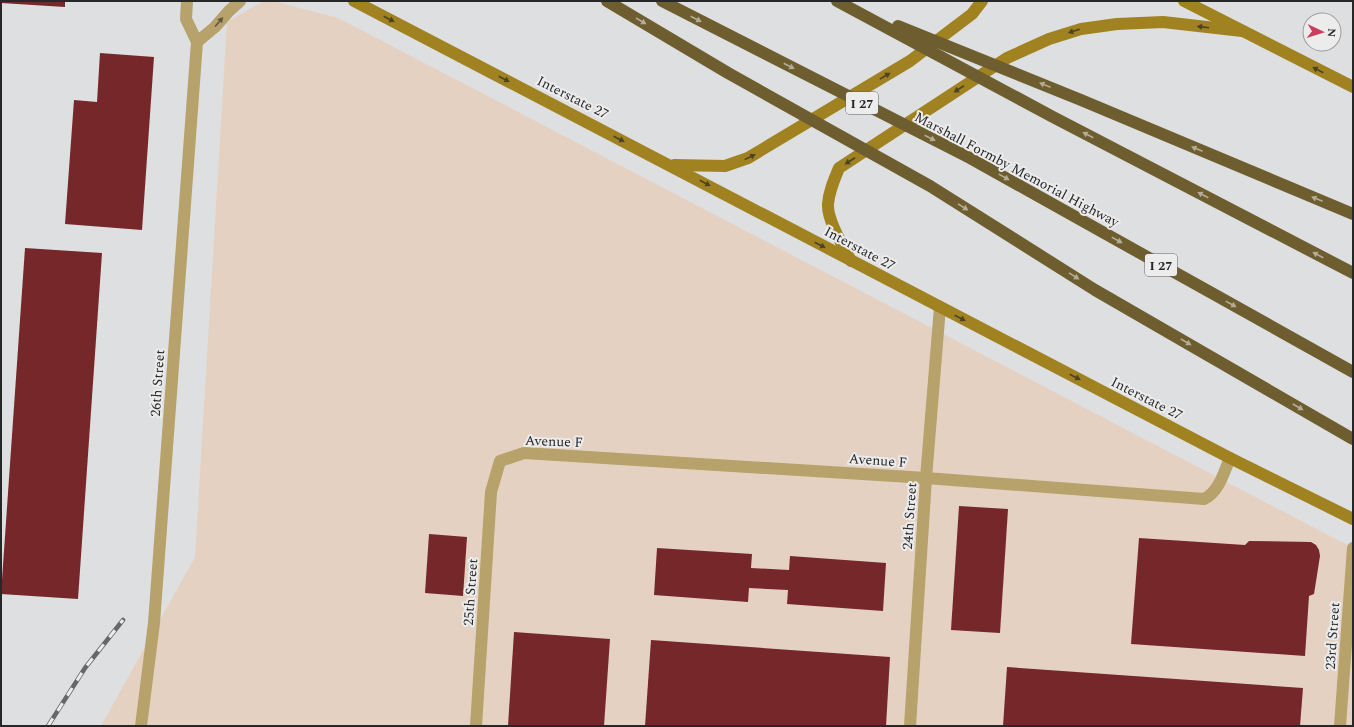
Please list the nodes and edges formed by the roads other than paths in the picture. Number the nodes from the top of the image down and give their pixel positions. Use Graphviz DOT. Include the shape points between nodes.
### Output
graph roads {
  1 [pos="187,1"];
  2 [pos="240,1"];
  3 [pos="354,1"];
  4 [pos="607,1"];
  5 [pos="662,1"];
  6 [pos="982,1"];
  7 [pos="1184,1"];
  8 [pos="839,2"];
  9 [pos="1242,31"];
  10 [pos="196,42"];
  11 [pos="1353,87"];
  12 [pos="670,165"];
  13 [pos="1353,214"];
  14 [pos="851,261"];
  15 [pos="1353,273"];
  16 [pos="940,308"];
  17 [pos="1353,372"];
  18 [pos="1353,439"];
  19 [pos="1230,458"];
  20 [pos="500,461"];
  21 [pos="926,478"];
  22 [pos="1353,519"];
  23 [pos="1353,548"];
  24 [pos="141,726"];
  25 [pos="476,726"];
  26 [pos="910,726"];
  27 [pos="1340,726"];
  1 -- 10 [label="street, 26th Street" via="186,19"];
  10 -- 2 [label="street, one-way"];
  3 -- 12 [label="main road, Interstate 27, one-way"];
  4 -- 18 [label="highway, one-way" via="728,73 930,186 1095,290"];
  5 -- 17 [label="highway, Marshall Formby Memorial Highway / I 27, one-way" via="970,158"];
  12 -- 6 [label="main road, one-way" via="725,166 748,158 910,61 972,14"];
  7 -- 9 [label="main road"];
  13 -- 8 [label="highway, one-way"];
  15 -- 8 [label="highway, one-way"];
  11 -- 9 [label="main road, one-way"];
  9 -- 14 [label="main road, one-way" via="1163,22 1117,24 1081,29 1049,39 1007,58 839,168 831,186 828,205 834,230"];
  10 -- 24 [label="street, 26th Street" via="154,623"];
  12 -- 14 [label="main road, Interstate 27, one-way"];
  14 -- 16 [label="main road, Interstate 27"];
  16 -- 19 [label="main road, Interstate 27, one-way"];
  16 -- 21 [label="street, 24th Street"];
  19 -- 21 [label="street, Avenue F" via="1217,487 1204,499"];
  19 -- 22 [label="main road, Interstate 27"];
  20 -- 21 [label="street, Avenue F" via="524,453"];
  20 -- 25 [label="street, 25th Street" via="491,492"];
  21 -- 26 [label="street, 24th Street"];
  23 -- 27 [label="street, 23rd Street"];
}
